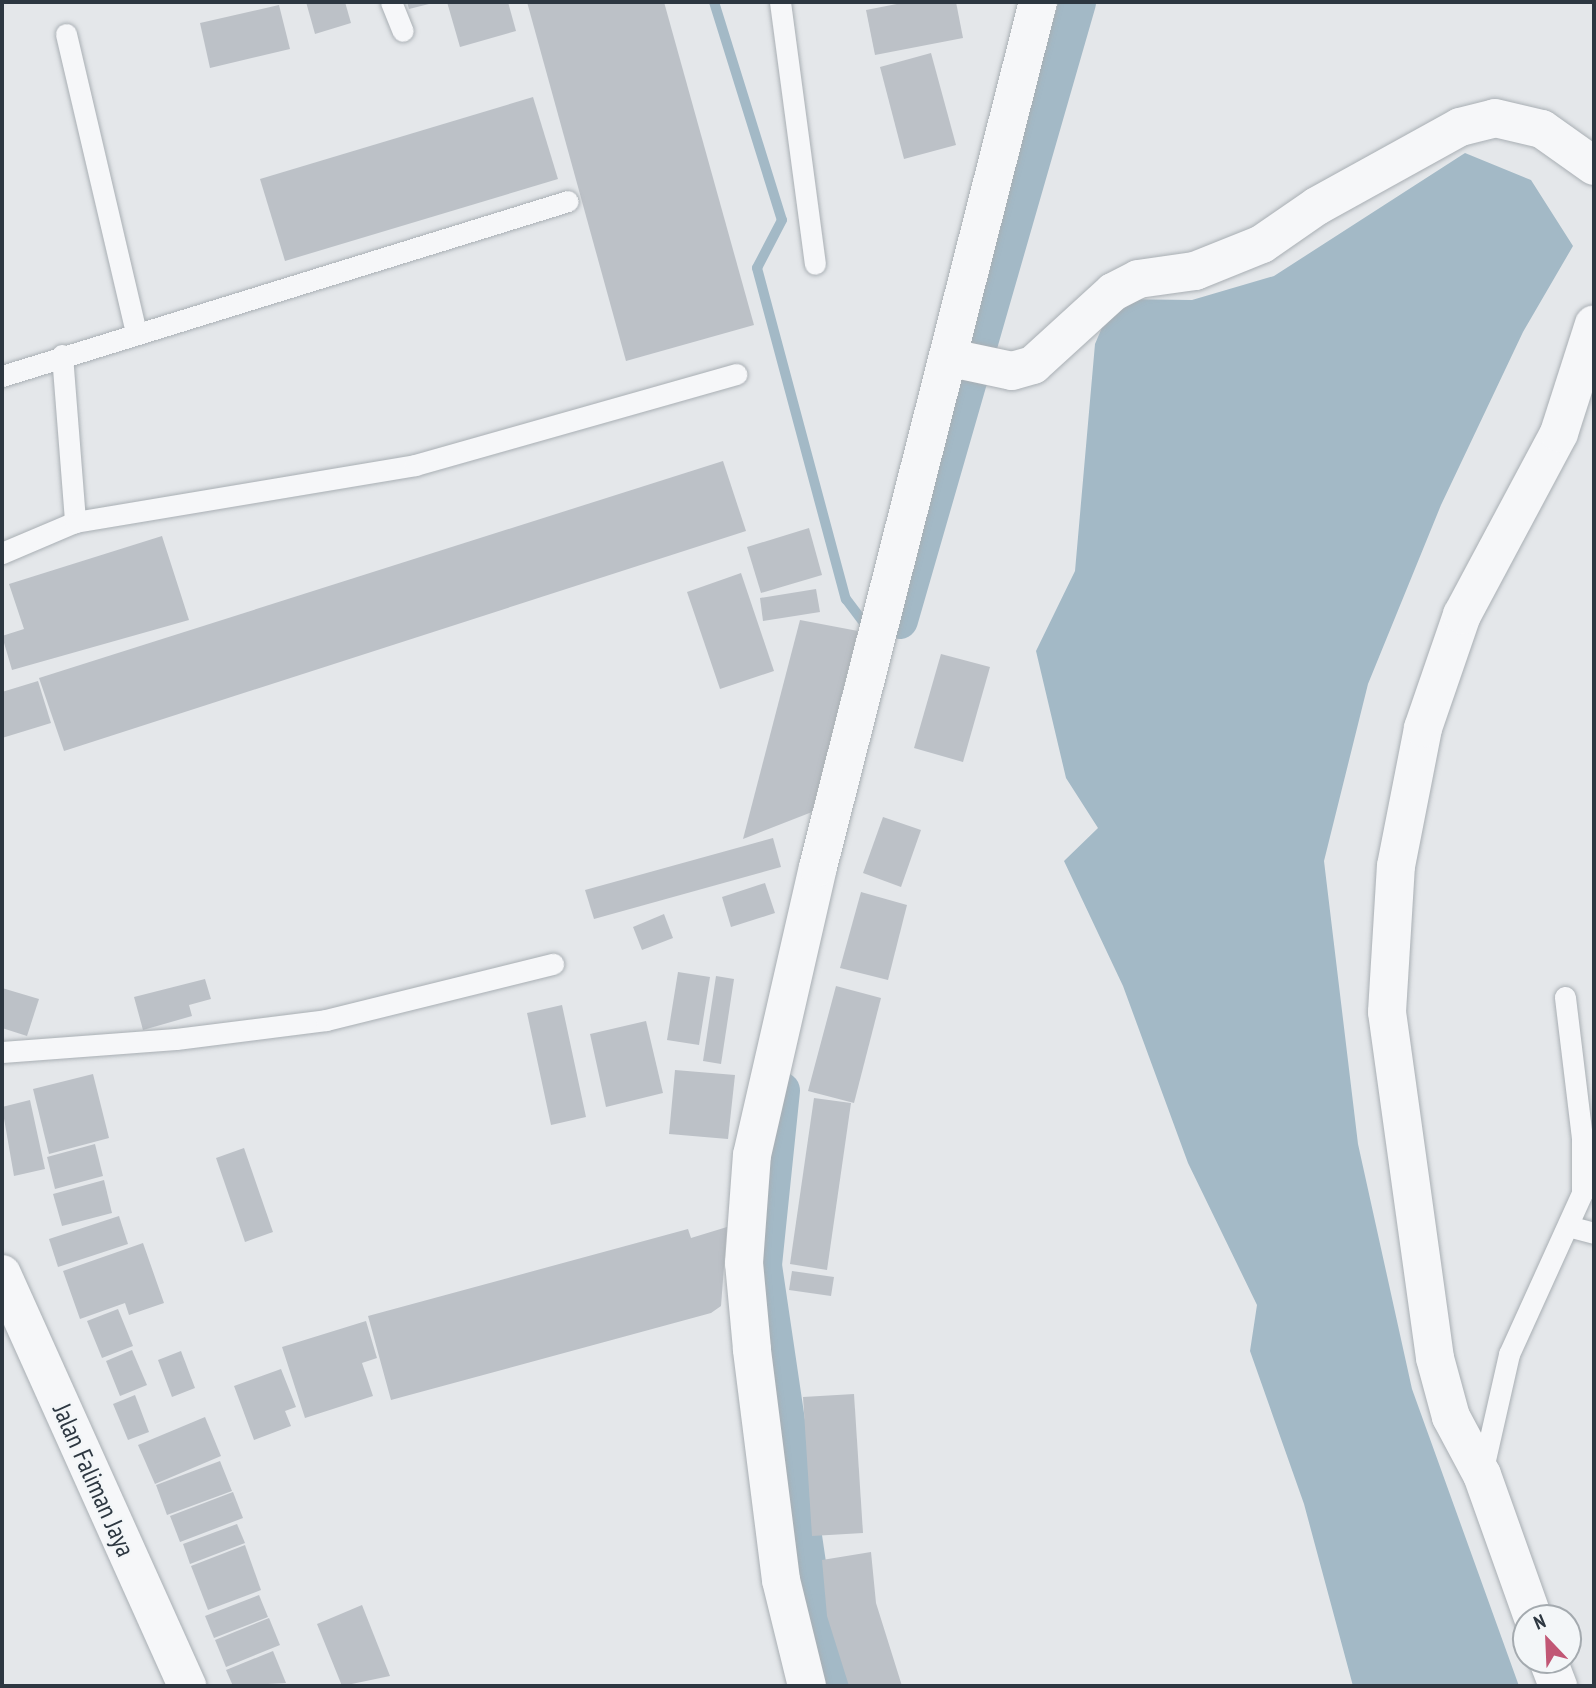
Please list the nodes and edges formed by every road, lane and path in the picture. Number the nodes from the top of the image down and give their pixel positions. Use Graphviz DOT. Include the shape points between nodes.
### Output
graph roads {
  1 [pos="391,2"];
  2 [pos="780,2"];
  3 [pos="1038,2"];
  4 [pos="402,31"];
  5 [pos="66,34"];
  6 [pos="1594,166"];
  7 [pos="568,201"];
  8 [pos="815,264"];
  9 [pos="1594,324"];
  10 [pos="136,332"];
  11 [pos="62,355"];
  12 [pos="954,359"];
  13 [pos="736,373"];
  14 [pos="2,376"];
  15 [pos="75,522"];
  16 [pos="2,554"];
  17 [pos="553,964"];
  18 [pos="1564,998"];
  19 [pos="2,1052"];
  20 [pos="1568,1226"];
  21 [pos="1594,1233"];
  22 [pos="2,1274"];
  23 [pos="1482,1475"];
  24 [pos="1528,1604"];
  25 [pos="187,1686"];
  26 [pos="807,1686"];
  1 -- 4 [label="lane"];
  2 -- 8 [label="lane"];
  3 -- 12 [label="street"];
  5 -- 10 [label="lane"];
  6 -- 12 [label="street" via="1542,129 1495,118 1460,127 1317,206 1262,244 1195,271 1138,279 1113,292 1052,353 1012,371"];
  7 -- 10 [label="lane"];
  9 -- 23 [label="street" via="1559,433 1462,615 1423,728 1396,866 1387,1012 1435,1358 1451,1417"];
  10 -- 11 [label="lane"];
  11 -- 14 [label="lane"];
  11 -- 15 [label="lane"];
  12 -- 26 [label="street" via="818,867 752,1155 744,1263 781,1580"];
  13 -- 15 [label="lane" via="415,465"];
  15 -- 16 [label="lane"];
  17 -- 19 [label="lane" via="326,1020 176,1040"];
  18 -- 20 [label="lane" via="1582,1138 1582,1193"];
  20 -- 21 [label="lane"];
  20 -- 23 [label="lane" via="1509,1354"];
  22 -- 25 [label="street, Jalan Faliman Jaya"];
  23 -- 24 [label="street"];
}
